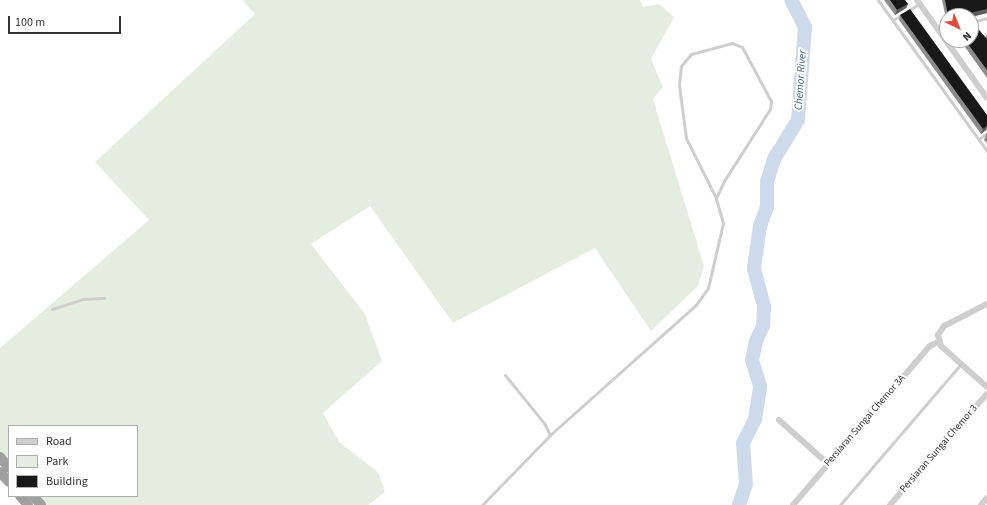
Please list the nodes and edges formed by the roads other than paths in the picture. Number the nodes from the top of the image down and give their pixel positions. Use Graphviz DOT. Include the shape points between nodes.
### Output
graph roads {
  1 [pos="878,0"];
  2 [pos="920,1"];
  3 [pos="893,20"];
  4 [pos="937,29"];
  5 [pos="987,98"];
  6 [pos="987,133"];
  7 [pos="979,139"];
  8 [pos="987,151"];
  9 [pos="716,198"];
  10 [pos="104,298"];
  11 [pos="987,304"];
  12 [pos="52,309"];
  13 [pos="939,338"];
  14 [pos="961,364"];
  15 [pos="504,375"];
  16 [pos="987,387"];
  17 [pos="987,394"];
  18 [pos="779,420"];
  19 [pos="550,434"];
  20 [pos="0,457"];
  21 [pos="828,464"];
  22 [pos="8,467"];
  23 [pos="0,472"];
  24 [pos="8,481"];
  25 [pos="21,497"];
  26 [pos="34,497"];
  27 [pos="987,498"];
  28 [pos="28,505"];
  29 [pos="40,505"];
  30 [pos="482,505"];
  31 [pos="793,505"];
  32 [pos="840,505"];
  33 [pos="890,505"];
  34 [pos="981,505"];
  1 -- 3 [label="lane"];
  2 -- 3 [label="lane"];
  2 -- 4 [label="street"];
  3 -- 7 [label="lane"];
  4 -- 5 [label="street"];
  6 -- 7 [label="lane"];
  7 -- 8 [label="lane"];
  9 -- 9 [label="lane" via="686,138 682,115 681,66 691,54 732,43 742,47 771,101 770,110 724,181"];
  9 -- 19 [label="lane" via="723,223 708,288 704,294 695,306"];
  10 -- 12 [label="lane" via="83,300"];
  11 -- 13 [label="street, Persiaran Sungai Chemor 3A" via="944,326"];
  13 -- 14 [label="street" via="941,346"];
  13 -- 21 [label="street, Persiaran Sungai Chemor 3A"];
  14 -- 16 [label="street"];
  14 -- 32 [label="lane"];
  15 -- 19 [label="lane" via="544,423"];
  17 -- 33 [label="street, Persiaran Sungai Chemor 3"];
  18 -- 21 [label="street"];
  19 -- 30 [label="lane"];
  20 -- 22 [label="highway"];
  21 -- 31 [label="street, Persiaran Sungai Chemor 3A"];
  23 -- 24 [label="highway"];
  25 -- 28 [label="highway"];
  26 -- 29 [label="highway"];
  27 -- 34 [label="street"];
}
